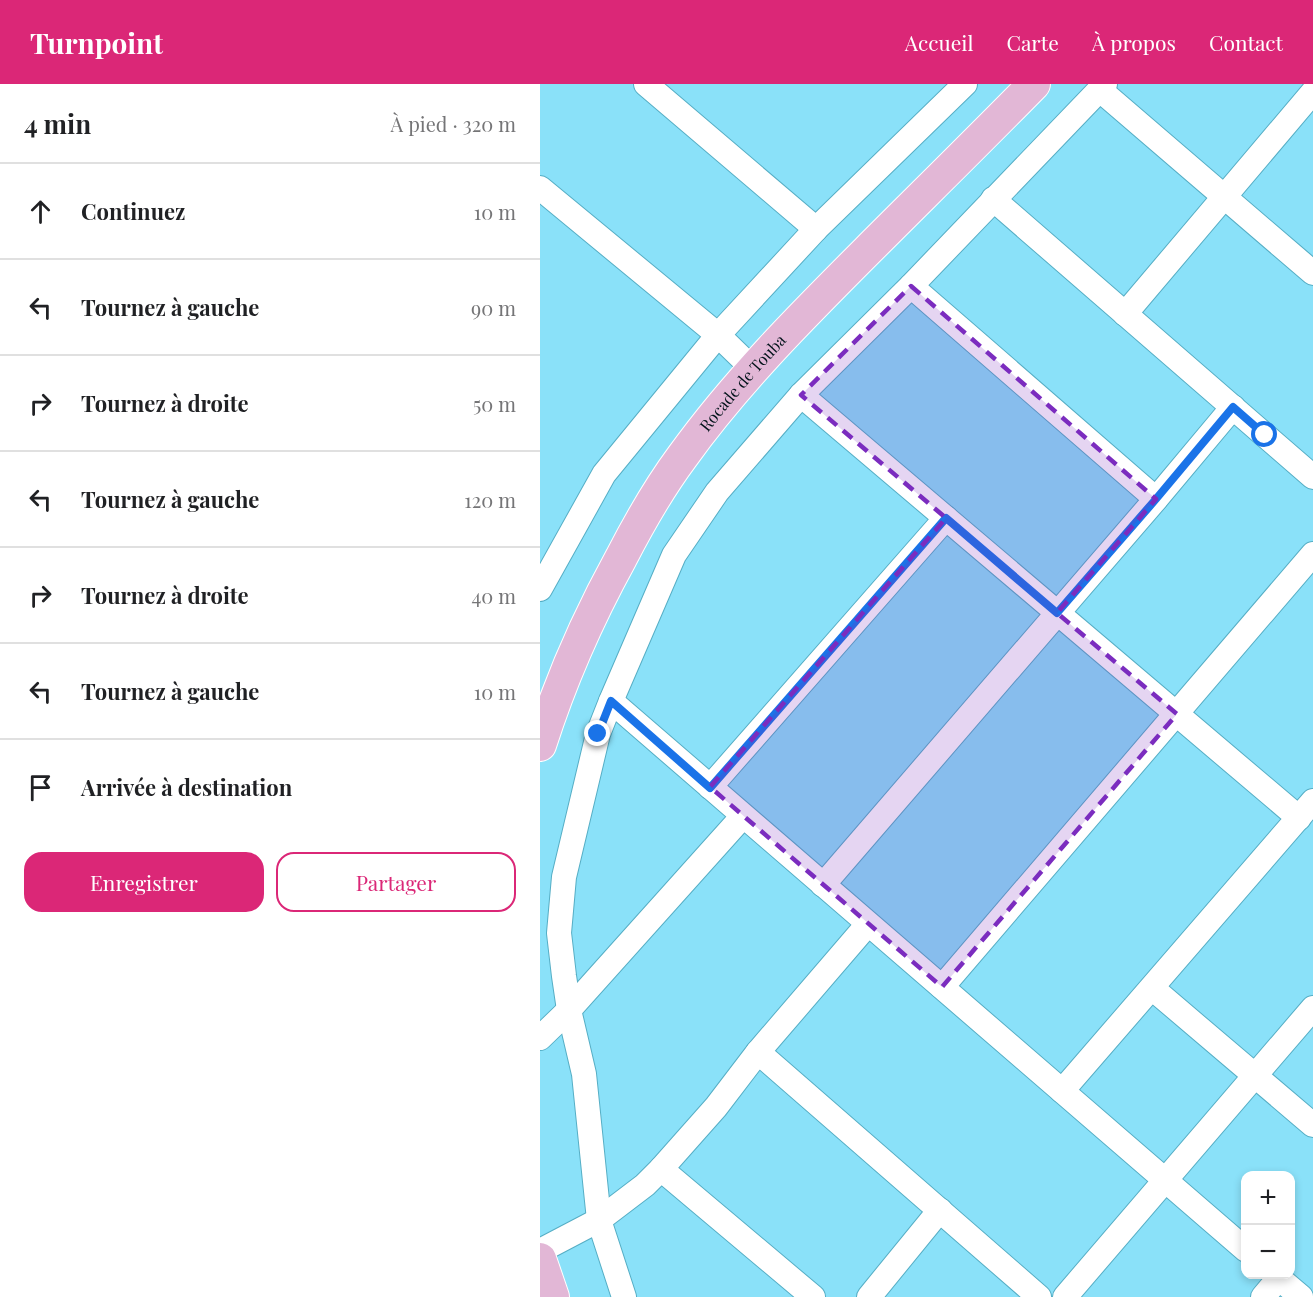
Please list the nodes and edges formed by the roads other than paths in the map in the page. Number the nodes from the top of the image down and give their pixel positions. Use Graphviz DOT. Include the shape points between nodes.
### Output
graph roads {
  1 [pos="965,84"];
  2 [pos="1034,84"];
  3 [pos="651,85"];
  4 [pos="1103,87"];
  5 [pos="1313,92"];
  6 [pos="540,189"];
  7 [pos="1224,197"];
  8 [pos="993,199"];
  9 [pos="816,229"];
  10 [pos="1313,273"];
  11 [pos="910,286"];
  12 [pos="1125,314"];
  13 [pos="717,335"];
  14 [pos="754,370"];
  15 [pos="801,395"];
  16 [pos="1233,407"];
  17 [pos="1313,477"];
  18 [pos="1156,499"];
  19 [pos="946,518"];
  20 [pos="1313,554"];
  21 [pos="540,589"];
  22 [pos="1057,613"];
  23 [pos="611,701"];
  24 [pos="1177,714"];
  25 [pos="541,740"];
  26 [pos="710,788"];
  27 [pos="1306,809"];
  28 [pos="743,816"];
  29 [pos="823,885"];
  30 [pos="868,924"];
  31 [pos="942,987"];
  32 [pos="1152,988"];
  33 [pos="1313,1008"];
  34 [pos="569,1010"];
  35 [pos="540,1038"];
  36 [pos="758,1052"];
  37 [pos="1255,1076"];
  38 [pos="1062,1091"];
  39 [pos="1313,1125"];
  40 [pos="661,1169"];
  41 [pos="1165,1180"];
  42 [pos="940,1210"];
  43 [pos="599,1220"];
  44 [pos="1241,1246"];
  45 [pos="544,1274"];
  46 [pos="1275,1279"];
  47 [pos="1280,1279"];
  48 [pos="624,1297"];
  49 [pos="813,1297"];
  50 [pos="869,1297"];
  51 [pos="1040,1297"];
  52 [pos="1065,1297"];
  53 [pos="1263,1297"];
  54 [pos="1301,1297"];
  1 -- 9 [label="street"];
  2 -- 14 [label="main road, Rocade de Touba" via="811,307"];
  3 -- 9 [label="street"];
  4 -- 7 [label="street"];
  4 -- 8 [label="street"];
  5 -- 7 [label="street"];
  6 -- 13 [label="street"];
  7 -- 10 [label="street"];
  7 -- 12 [label="street"];
  8 -- 11 [label="street"];
  8 -- 12 [label="street"];
  9 -- 13 [label="street"];
  11 -- 15 [label="street"];
  11 -- 18 [label="street"];
  12 -- 16 [label="street"];
  13 -- 14 [label="street"];
  13 -- 21 [label="street" via="604,474"];
  14 -- 25 [label="main road, Rocade de Touba" via="681,458 641,520 565,672"];
  15 -- 19 [label="street"];
  15 -- 23 [label="street" via="717,492 674,555"];
  16 -- 17 [label="street"];
  16 -- 18 [label="street"];
  18 -- 22 [label="street"];
  19 -- 22 [label="street"];
  19 -- 26 [label="street"];
  20 -- 24 [label="street"];
  22 -- 24 [label="street"];
  22 -- 29 [label="street"];
  23 -- 26 [label="street"];
  23 -- 34 [label="street" via="598,734 564,878 559,933"];
  24 -- 27 [label="street"];
  24 -- 31 [label="street"];
  26 -- 28 [label="street"];
  27 -- 32 [label="street"];
  28 -- 29 [label="street"];
  28 -- 34 [label="street"];
  29 -- 30 [label="street"];
  30 -- 31 [label="street"];
  30 -- 36 [label="street"];
  31 -- 38 [label="street"];
  32 -- 37 [label="street"];
  32 -- 38 [label="street"];
  33 -- 37 [label="street"];
  34 -- 35 [label="street"];
  34 -- 43 [label="street" via="584,1074"];
  36 -- 40 [label="street"];
  36 -- 42 [label="street"];
  37 -- 39 [label="street"];
  37 -- 41 [label="street"];
  38 -- 41 [label="street"];
  40 -- 43 [label="street"];
  40 -- 49 [label="street"];
  41 -- 44 [label="street"];
  41 -- 52 [label="street"];
  42 -- 50 [label="street"];
  42 -- 51 [label="street"];
  43 -- 45 [label="street"];
  43 -- 48 [label="street"];
  46 -- 53 [label="street"];
  47 -- 54 [label="street"];
}
